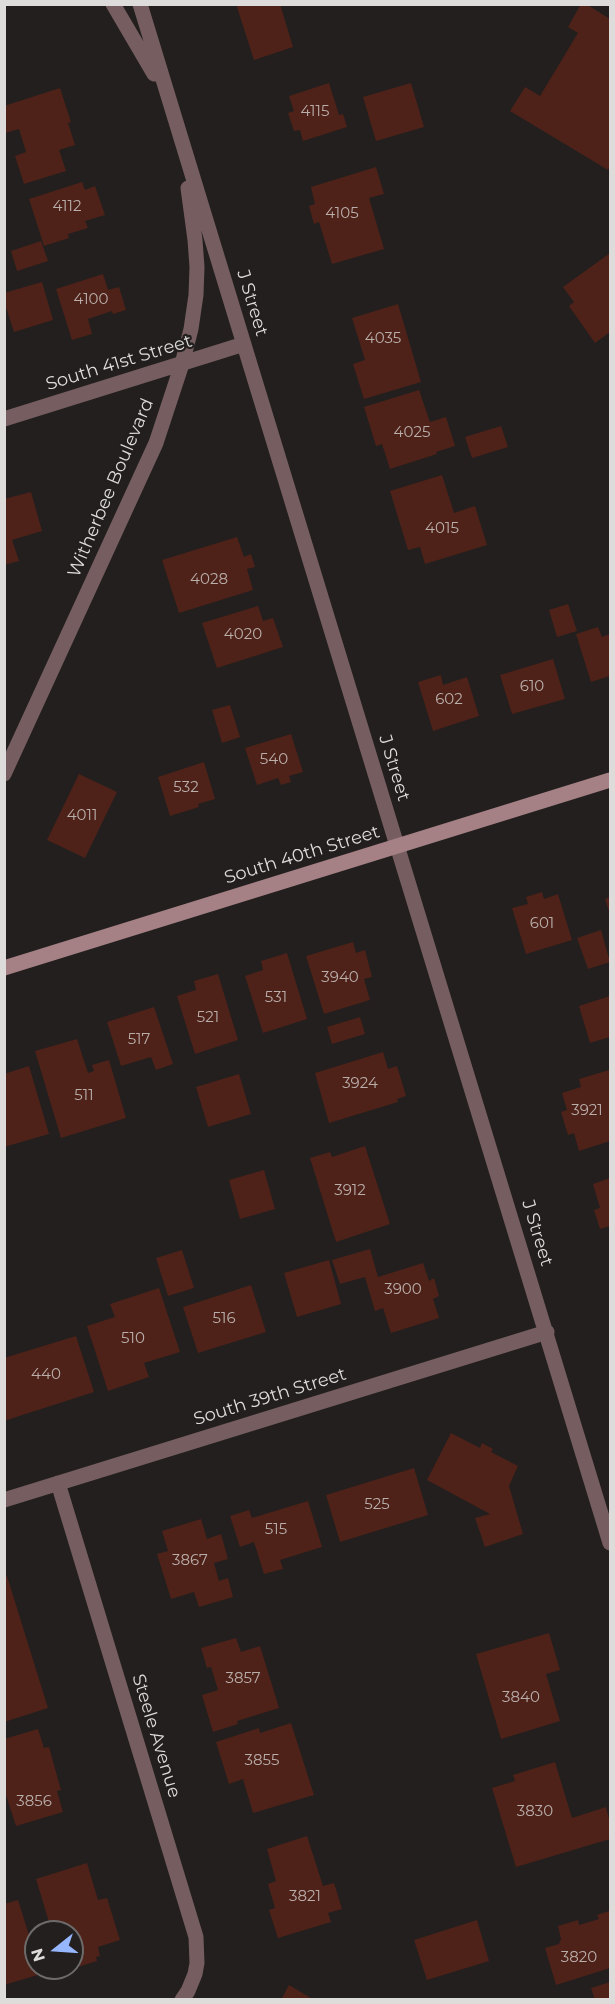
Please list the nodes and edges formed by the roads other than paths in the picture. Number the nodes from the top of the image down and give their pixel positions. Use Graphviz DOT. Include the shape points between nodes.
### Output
graph roads {
  1 [pos="113,4"];
  2 [pos="140,4"];
  3 [pos="170,102"];
  4 [pos="244,344"];
  5 [pos="182,364"];
  6 [pos="4,419"];
  7 [pos="4,774"];
  8 [pos="610,780"];
  9 [pos="396,846"];
  10 [pos="4,968"];
  11 [pos="547,1332"];
  12 [pos="58,1483"];
  13 [pos="4,1500"];
  14 [pos="610,1543"];
  15 [pos="182,2000"];
  1 -- 3 [label="street, Witherbee Boulevard"];
  2 -- 3 [label="street, J Street"];
  3 -- 4 [label="street, J Street"];
  3 -- 5 [label="street, Witherbee Boulevard" via="195,240 196,296"];
  4 -- 5 [label="street, South 41st Street"];
  4 -- 9 [label="street, J Street"];
  5 -- 6 [label="street, South 41st Street"];
  5 -- 7 [label="street, Witherbee Boulevard" via="156,443"];
  8 -- 9 [label="main road, South 40th Street"];
  9 -- 10 [label="main road, South 40th Street"];
  9 -- 11 [label="street, J Street"];
  11 -- 12 [label="street, South 39th Street"];
  11 -- 14 [label="street, J Street"];
  12 -- 13 [label="street, South 39th Street"];
  12 -- 15 [label="street, Steele Avenue" via="196,1937 195,1974"];
}
